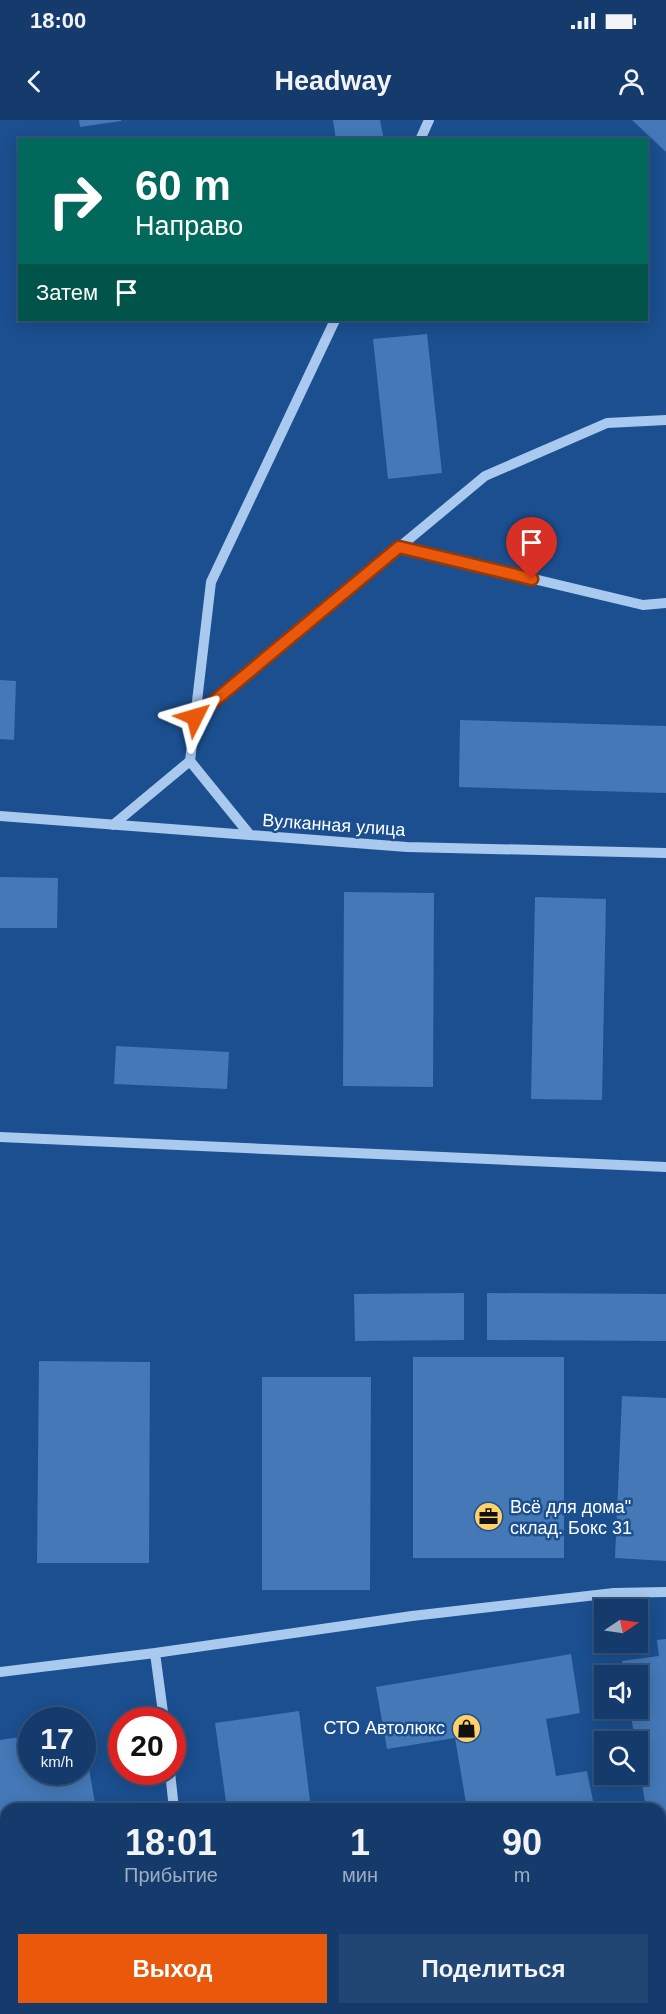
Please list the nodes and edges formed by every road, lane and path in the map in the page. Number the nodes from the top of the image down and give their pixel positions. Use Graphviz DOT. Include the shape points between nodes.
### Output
graph roads {
  1 [pos="429,120"];
  2 [pos="421,138"];
  3 [pos="334,321"];
  4 [pos="666,420"];
  5 [pos="399,547"];
  6 [pos="666,603"];
  7 [pos="195,717"];
  8 [pos="190,761"];
  9 [pos="0,816"];
  10 [pos="113,825"];
  11 [pos="250,835"];
  12 [pos="666,853"];
  13 [pos="0,1137"];
  14 [pos="666,1167"];
  15 [pos="666,1592"];
  16 [pos="155,1653"];
  17 [pos="0,1672"];
  18 [pos="162,1707"];
  19 [pos="171,1785"];
  20 [pos="173,1803"];
  1 -- 2 [label="street"];
  3 -- 7 [label="street" via="211,582"];
  4 -- 5 [label="street" via="607,423 485,476"];
  5 -- 6 [label="street" via="643,605"];
  5 -- 7 [label="street"];
  7 -- 8 [label="street"];
  8 -- 10 [label="street"];
  8 -- 11 [label="street"];
  9 -- 10 [label="street, Вулканная улица"];
  10 -- 11 [label="street, Вулканная улица"];
  11 -- 12 [label="street, Вулканная улица" via="407,847"];
  13 -- 14 [label="street"];
  15 -- 16 [label="street" via="614,1593 436,1613"];
  16 -- 17 [label="street"];
  16 -- 18 [label="street"];
  19 -- 20 [label="street"];
}
